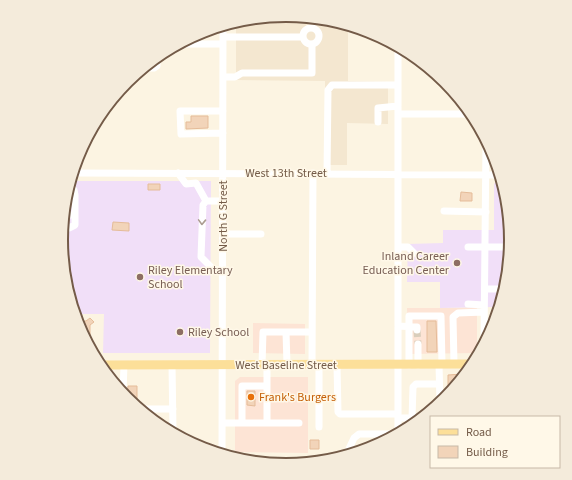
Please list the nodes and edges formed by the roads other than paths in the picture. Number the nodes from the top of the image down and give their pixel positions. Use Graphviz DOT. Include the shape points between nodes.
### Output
graph roads {
  1 [pos="312,24"];
  2 [pos="312,28"];
  3 [pos="223,32"];
  4 [pos="303,37"];
  5 [pos="223,41"];
  6 [pos="192,43"];
  7 [pos="312,44"];
  8 [pos="398,53"];
  9 [pos="223,77"];
  10 [pos="398,85"];
  11 [pos="398,110"];
  12 [pos="223,111"];
  13 [pos="464,114"];
  14 [pos="378,122"];
  15 [pos="222,134"];
  16 [pos="486,155"];
  17 [pos="178,173"];
  18 [pos="222,173"];
  19 [pos="79,174"];
  20 [pos="313,174"];
  21 [pos="327,174"];
  22 [pos="398,174"];
  23 [pos="487,175"];
  24 [pos="494,175"];
  25 [pos="74,190"];
  26 [pos="222,200"];
  27 [pos="206,201"];
  28 [pos="444,211"];
  29 [pos="486,212"];
  30 [pos="70,215"];
  31 [pos="75,215"];
  32 [pos="68,228"];
  33 [pos="223,234"];
  34 [pos="261,234"];
  35 [pos="485,246"];
  36 [pos="398,247"];
  37 [pos="468,247"];
  38 [pos="504,247"];
  39 [pos="414,253"];
  40 [pos="223,270"];
  41 [pos="499,288"];
  42 [pos="485,289"];
  43 [pos="468,304"];
  44 [pos="484,308"];
  45 [pos="398,326"];
  46 [pos="409,326"];
  47 [pos="417,330"];
  48 [pos="484,331"];
  49 [pos="286,332"];
  50 [pos="312,332"];
  51 [pos="418,344"];
  52 [pos="287,364"];
  53 [pos="440,364"];
  54 [pos="454,364"];
  55 [pos="465,364"];
  56 [pos="108,365"];
  57 [pos="124,365"];
  58 [pos="172,365"];
  59 [pos="223,365"];
  60 [pos="265,365"];
  61 [pos="315,365"];
  62 [pos="338,365"];
  63 [pos="398,365"];
  64 [pos="414,365"];
  65 [pos="439,384"];
  66 [pos="123,385"];
  67 [pos="267,386"];
  68 [pos="440,394"];
  69 [pos="148,409"];
  70 [pos="173,409"];
  71 [pos="398,416"];
  72 [pos="415,416"];
  73 [pos="412,418"];
  74 [pos="223,423"];
  75 [pos="242,423"];
  76 [pos="267,423"];
  77 [pos="299,423"];
  78 [pos="173,426"];
  79 [pos="318,427"];
  80 [pos="398,427"];
  81 [pos="386,434"];
  82 [pos="222,448"];
  83 [pos="349,448"];
  1 -- 2 [label="street"];
  2 -- 4 [label="street" via="305,30"];
  2 -- 7 [label="street" via="318,36"];
  3 -- 5 [label="street, North G Street"];
  4 -- 5 [label="street"];
  4 -- 7 [label="street" via="306,42"];
  5 -- 6 [label="street"];
  5 -- 9 [label="street, North G Street"];
  7 -- 9 [label="street" via="312,73 242,73 235,77"];
  8 -- 10 [label="street"];
  9 -- 12 [label="street, North G Street"];
  10 -- 11 [label="street"];
  10 -- 21 [label="street" via="332,85 328,90"];
  11 -- 13 [label="street"];
  11 -- 14 [label="street" via="378,108"];
  11 -- 22 [label="street"];
  12 -- 15 [label="street, North G Street"];
  12 -- 15 [label="street" via="180,111 181,134"];
  15 -- 18 [label="street, North G Street"];
  16 -- 23 [label="street"];
  17 -- 18 [label="street, West 13th Street"];
  17 -- 19 [label="street, West 13th Street"];
  17 -- 27 [label="street" via="186,184 196,184"];
  18 -- 20 [label="street, West 13th Street"];
  18 -- 26 [label="street, North G Street"];
  20 -- 21 [label="street, West 13th Street"];
  20 -- 50 [label="street"];
  21 -- 22 [label="street, West 13th Street"];
  22 -- 23 [label="street, West 13th Street"];
  22 -- 36 [label="street"];
  23 -- 24 [label="street, West 13th Street"];
  23 -- 29 [label="street"];
  25 -- 31 [label="street"];
  26 -- 27 [label="street"];
  26 -- 33 [label="street, North G Street"];
  27 -- 40 [label="street, one-way" via="203,205 201,257 214,270"];
  28 -- 29 [label="street"];
  29 -- 35 [label="street"];
  30 -- 31 [label="street"];
  31 -- 32 [label="street" via="75,225"];
  33 -- 34 [label="street"];
  33 -- 40 [label="street, North G Street"];
  35 -- 37 [label="street"];
  35 -- 38 [label="street"];
  35 -- 42 [label="street"];
  36 -- 39 [label="street" via="408,247"];
  36 -- 45 [label="street"];
  40 -- 59 [label="street, North G Street"];
  41 -- 42 [label="street"];
  42 -- 44 [label="street"];
  43 -- 44 [label="street"];
  44 -- 48 [label="street"];
  44 -- 54 [label="street" via="458,313 453,317"];
  45 -- 46 [label="street"];
  45 -- 63 [label="street"];
  46 -- 47 [label="street" via="417,326"];
  46 -- 53 [label="street" via="409,316 441,316"];
  46 -- 64 [label="street"];
  49 -- 50 [label="street"];
  49 -- 52 [label="street"];
  49 -- 60 [label="street" via="262,333"];
  50 -- 61 [label="street"];
  51 -- 64 [label="street"];
  52 -- 60 [label="main road, West Baseline Street"];
  52 -- 61 [label="main road, West Baseline Street"];
  53 -- 54 [label="main road, West Baseline Street"];
  53 -- 64 [label="main road, West Baseline Street"];
  53 -- 65 [label="street"];
  54 -- 55 [label="main road, West Baseline Street"];
  56 -- 57 [label="main road, West Baseline Street"];
  57 -- 58 [label="main road, West Baseline Street"];
  57 -- 66 [label="street"];
  58 -- 59 [label="main road, West Baseline Street"];
  58 -- 70 [label="street"];
  59 -- 60 [label="main road, West Baseline Street"];
  59 -- 74 [label="street, North G Street"];
  60 -- 67 [label="street"];
  61 -- 62 [label="main road, West Baseline Street"];
  61 -- 79 [label="street"];
  62 -- 63 [label="main road, West Baseline Street"];
  62 -- 71 [label="street" via="340,414"];
  63 -- 64 [label="main road, West Baseline Street"];
  63 -- 71 [label="street"];
  65 -- 68 [label="street"];
  65 -- 72 [label="street" via="416,384 413,387"];
  67 -- 75 [label="street" via="242,386"];
  67 -- 76 [label="street"];
  69 -- 70 [label="street"];
  70 -- 78 [label="street"];
  71 -- 73 [label="street"];
  71 -- 80 [label="street"];
  74 -- 75 [label="street"];
  74 -- 82 [label="street, North G Street"];
  75 -- 76 [label="street"];
  76 -- 77 [label="street"];
  81 -- 83 [label="street" via="359,434"];
}
